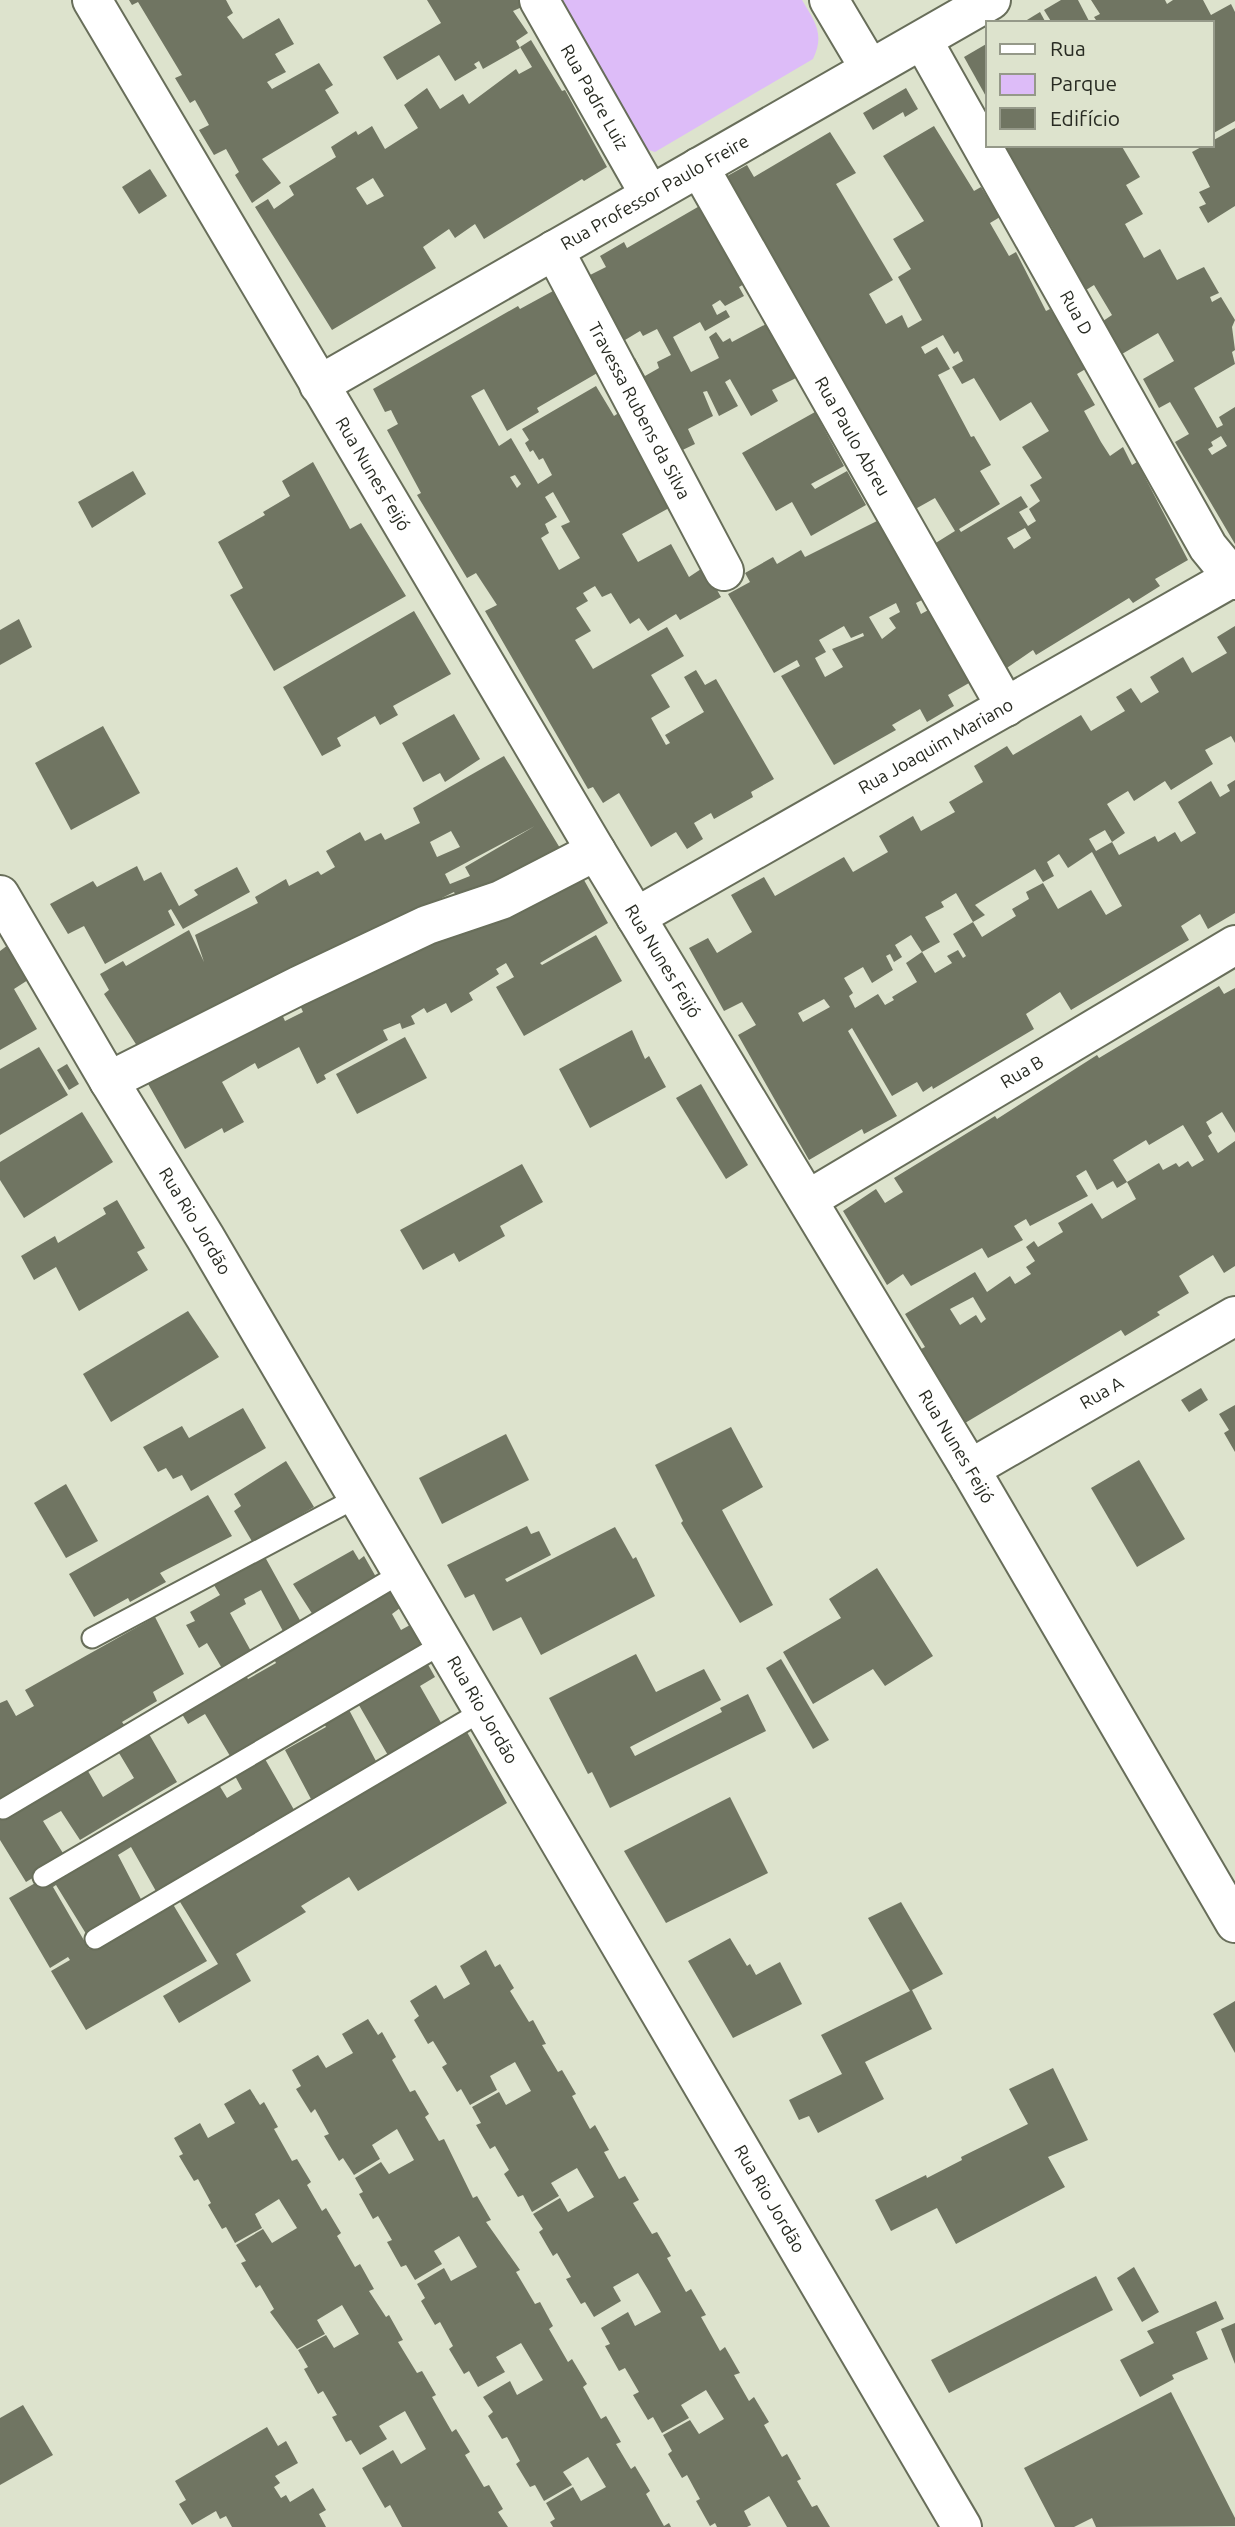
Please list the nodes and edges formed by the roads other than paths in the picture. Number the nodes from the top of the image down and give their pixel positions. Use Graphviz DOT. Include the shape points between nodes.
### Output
graph roads {
  1 [pos="92,0"];
  2 [pos="539,0"];
  3 [pos="830,0"];
  4 [pos="991,0"];
  5 [pos="923,41"];
  6 [pos="870,69"];
  7 [pos="699,167"];
  8 [pos="650,195"];
  9 [pos="554,250"];
  10 [pos="319,385"];
  11 [pos="724,571"];
  12 [pos="1234,578"];
  13 [pos="1006,707"];
  14 [pos="596,851"];
  15 [pos="0,895"];
  16 [pos="636,917"];
  17 [pos="1235,945"];
  18 [pos="109,1081"];
  19 [pos="809,1199"];
  20 [pos="1235,1316"];
  21 [pos="970,1469"];
  22 [pos="358,1497"];
  23 [pos="403,1572"];
  24 [pos="92,1638"];
  25 [pos="444,1643"];
  26 [pos="484,1710"];
  27 [pos="4,1809"];
  28 [pos="43,1877"];
  29 [pos="1235,1923"];
  30 [pos="95,1939"];
  31 [pos="962,2527"];
  1 -- 10 [label="street, Rua Nunes Feijó"];
  2 -- 8 [label="street, Rua Padre Luiz"];
  3 -- 6 [label="street"];
  4 -- 5 [label="street, Rua Professor Paulo Freire"];
  5 -- 6 [label="street, Rua Professor Paulo Freire"];
  5 -- 12 [label="street, Rua D" via="1208,547"];
  6 -- 7 [label="street, Rua Professor Paulo Freire"];
  7 -- 8 [label="street, Rua Professor Paulo Freire"];
  7 -- 13 [label="street, Rua Paulo Abreu"];
  8 -- 9 [label="street, Rua Professor Paulo Freire"];
  9 -- 10 [label="street, Rua Professor Paulo Freire"];
  9 -- 11 [label="street, Travessa Rubens da Silva"];
  10 -- 14 [label="street, Rua Nunes Feijó"];
  12 -- 13 [label="street, Rua Joaquim Mariano"];
  13 -- 16 [label="street, Rua Joaquim Mariano"];
  14 -- 16 [label="street, Rua Nunes Feijó"];
  14 -- 18 [label="street" via="501,900 428,925 345,964"];
  15 -- 18 [label="street, Rua Rio Jordão"];
  16 -- 19 [label="street, Rua Nunes Feijó"];
  17 -- 19 [label="street, Rua B"];
  18 -- 22 [label="street, Rua Rio Jordão"];
  19 -- 21 [label="street, Rua Nunes Feijó"];
  20 -- 21 [label="street, Rua A"];
  21 -- 29 [label="street, Rua Nunes Feijó"];
  22 -- 23 [label="street, Rua Rio Jordão"];
  22 -- 24 [label="lane"];
  23 -- 25 [label="street, Rua Rio Jordão"];
  23 -- 27 [label="lane"];
  25 -- 26 [label="street, Rua Rio Jordão"];
  25 -- 28 [label="lane"];
  26 -- 30 [label="lane"];
  26 -- 31 [label="street, Rua Rio Jordão"];
}
